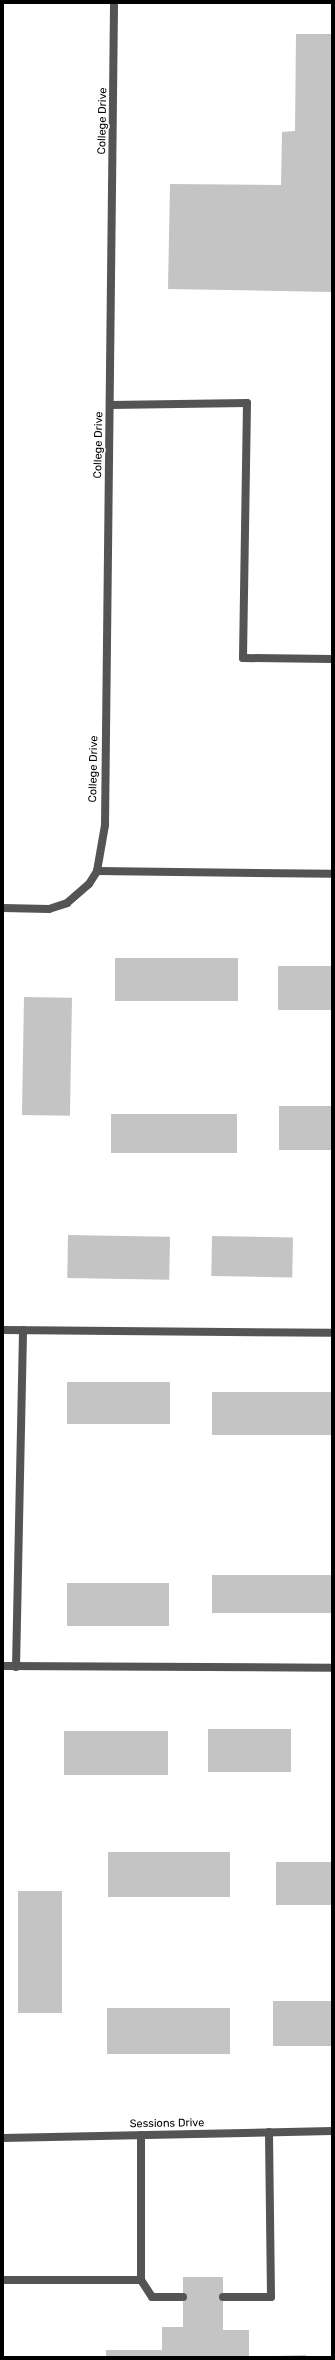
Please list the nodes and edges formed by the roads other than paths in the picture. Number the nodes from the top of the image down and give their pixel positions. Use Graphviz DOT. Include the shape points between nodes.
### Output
graph roads {
  1 [pos="114,3"];
  2 [pos="110,405"];
  3 [pos="332,659"];
  4 [pos="97,871"];
  5 [pos="332,874"];
  6 [pos="3,908"];
  7 [pos="3,1330"];
  8 [pos="23,1330"];
  9 [pos="332,1333"];
  10 [pos="3,1666"];
  11 [pos="16,1667"];
  12 [pos="332,1668"];
  13 [pos="332,2131"];
  14 [pos="269,2132"];
  15 [pos="141,2135"];
  16 [pos="3,2138"];
  17 [pos="3,2280"];
  18 [pos="141,2280"];
  19 [pos="183,2297"];
  20 [pos="223,2297"];
  1 -- 2 [label="street, College Drive"];
  2 -- 3 [label="street" via="247,403 243,658"];
  2 -- 4 [label="street, College Drive" via="105,825"];
  4 -- 5 [label="street"];
  4 -- 6 [label="street, College Drive" via="89,884 67,903 49,909"];
  7 -- 8 [label="street"];
  8 -- 9 [label="street"];
  8 -- 11 [label="street"];
  10 -- 11 [label="street"];
  11 -- 12 [label="street"];
  13 -- 14 [label="street, Sessions Drive"];
  14 -- 15 [label="street, Sessions Drive"];
  14 -- 20 [label="street" via="271,2297"];
  15 -- 16 [label="street, Sessions Drive"];
  15 -- 18 [label="street"];
  17 -- 18 [label="street"];
  18 -- 19 [label="street" via="152,2297"];
}
